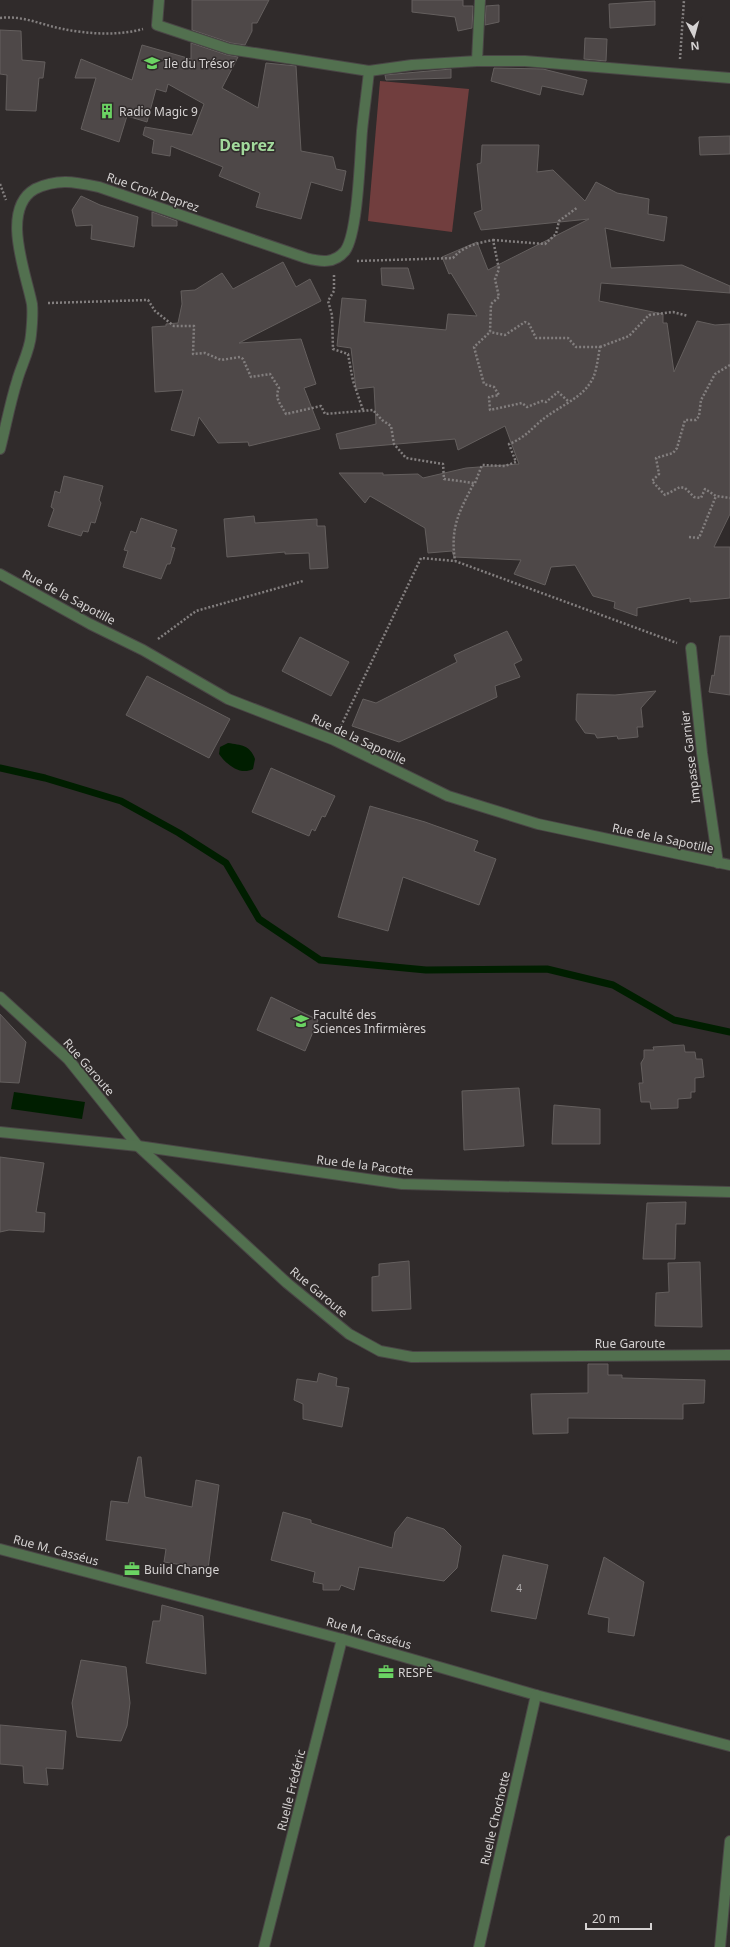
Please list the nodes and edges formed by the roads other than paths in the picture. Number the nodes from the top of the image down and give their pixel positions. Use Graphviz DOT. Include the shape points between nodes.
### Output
graph roads {
  1 [pos="159,0"];
  2 [pos="480,0"];
  3 [pos="477,61"];
  4 [pos="369,71"];
  5 [pos="730,78"];
  6 [pos="0,449"];
  7 [pos="0,574"];
  8 [pos="691,648"];
  9 [pos="718,863"];
  10 [pos="730,865"];
  11 [pos="0,997"];
  12 [pos="0,1132"];
  13 [pos="138,1146"];
  14 [pos="730,1192"];
  15 [pos="730,1355"];
  16 [pos="0,1548"];
  17 [pos="342,1639"];
  18 [pos="536,1695"];
  19 [pos="730,1746"];
  20 [pos="730,1841"];
  21 [pos="264,1947"];
  22 [pos="479,1947"];
  23 [pos="720,1947"];
  1 -- 4 [label="street" via="157,25 230,49"];
  2 -- 3 [label="street"];
  3 -- 4 [label="street" via="412,65"];
  3 -- 5 [label="street" via="525,61"];
  4 -- 6 [label="street, Rue Croix Deprez" via="357,200 351,235 345,250 334,260 320,262 306,258 100,187 74,181 48,183 31,192 19,205 16,216 16,243 32,306 31,337"];
  7 -- 9 [label="street, Rue de la Sapotille" via="228,698 334,740 448,796 538,824"];
  8 -- 9 [label="street, Impasse Garnier" via="702,753"];
  9 -- 10 [label="street, Rue de la Sapotille"];
  11 -- 13 [label="street, Rue Garoute" via="68,1059"];
  12 -- 13 [label="street, Rue de la Pacotte"];
  13 -- 14 [label="street, Rue de la Pacotte" via="402,1184"];
  13 -- 15 [label="street, Rue Garoute" via="287,1283 349,1334 380,1350 412,1357"];
  16 -- 17 [label="street, Rue M. Casséus"];
  17 -- 18 [label="street, Rue M. Casséus"];
  17 -- 21 [label="street, Ruelle Frédéric"];
  18 -- 19 [label="street, Rue M. Casséus"];
  18 -- 22 [label="street, Ruelle Chochotte"];
  20 -- 23 [label="street"];
}
